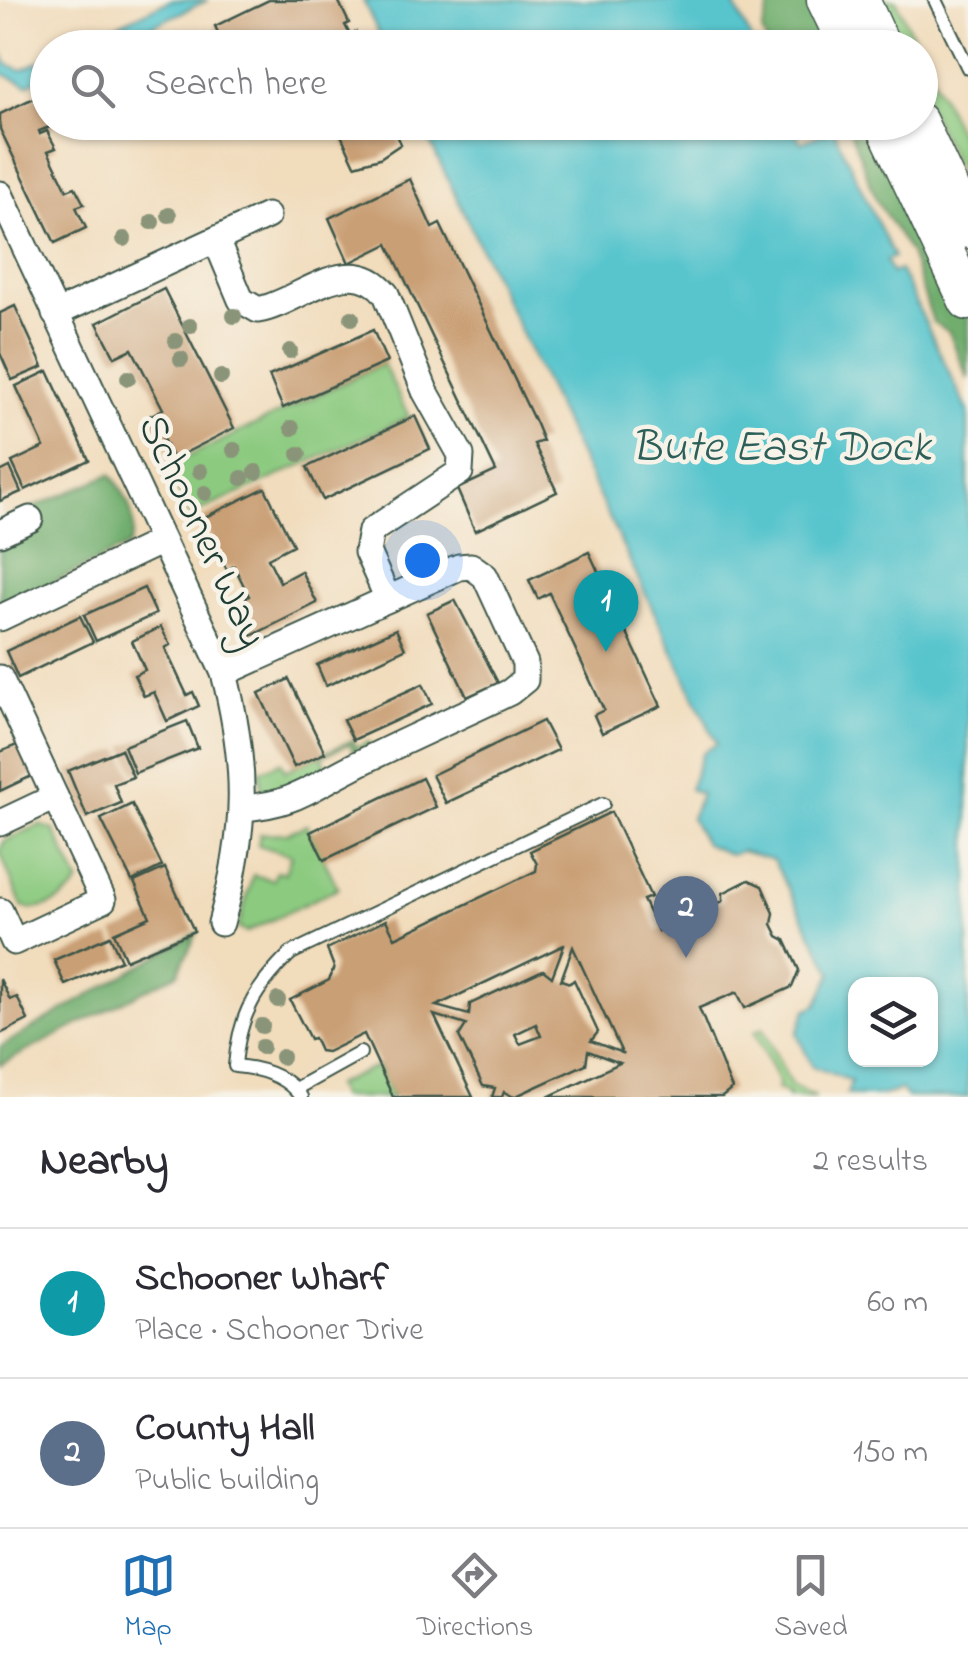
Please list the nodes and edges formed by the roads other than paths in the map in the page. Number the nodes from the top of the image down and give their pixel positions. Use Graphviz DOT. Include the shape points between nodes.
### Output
graph roads {
  1 [pos="826,0"];
  2 [pos="860,0"];
  3 [pos="936,0"];
  4 [pos="840,30"];
  5 [pos="874,30"];
  6 [pos="968,68"];
  7 [pos="892,140"];
  8 [pos="926,140"];
  9 [pos="0,194"];
  10 [pos="267,216"];
  11 [pos="968,229"];
  12 [pos="216,240"];
  13 [pos="968,301"];
  14 [pos="56,314"];
  15 [pos="30,519"];
  16 [pos="0,533"];
  17 [pos="162,541"];
  18 [pos="388,599"];
  19 [pos="0,618"];
  20 [pos="224,673"];
  21 [pos="0,678"];
  22 [pos="56,798"];
  23 [pos="603,804"];
  24 [pos="244,808"];
  25 [pos="0,823"];
  26 [pos="0,911"];
  27 [pos="220,923"];
  28 [pos="360,1054"];
  29 [pos="298,1093"];
  1 -- 4 [label="main road"];
  2 -- 5 [label="main road"];
  3 -- 6 [label="lane"];
  7 -- 13 [label="main road"];
  8 -- 11 [label="main road"];
  9 -- 14 [label="street, Schooner Way"];
  10 -- 12 [label="street"];
  12 -- 14 [label="street"];
  12 -- 18 [label="street" via="241,300 258,310 352,276 376,281 386,294 461,455 460,472 372,531 367,552"];
  14 -- 17 [label="street, Schooner Way"];
  15 -- 16 [label="street"];
  17 -- 19 [label="street"];
  17 -- 20 [label="street, Schooner Way"];
  18 -- 20 [label="street"];
  18 -- 24 [label="street" via="471,566 485,576 525,663 525,680 296,799"];
  20 -- 24 [label="street, Schooner Way"];
  21 -- 22 [label="street"];
  22 -- 25 [label="street"];
  22 -- 26 [label="street" via="103,900 14,942"];
  23 -- 29 [label="lane" via="291,953 250,1003 235,1066 258,1068"];
  24 -- 27 [label="street, Schooner Way"];
  28 -- 29 [label="lane"];
}
